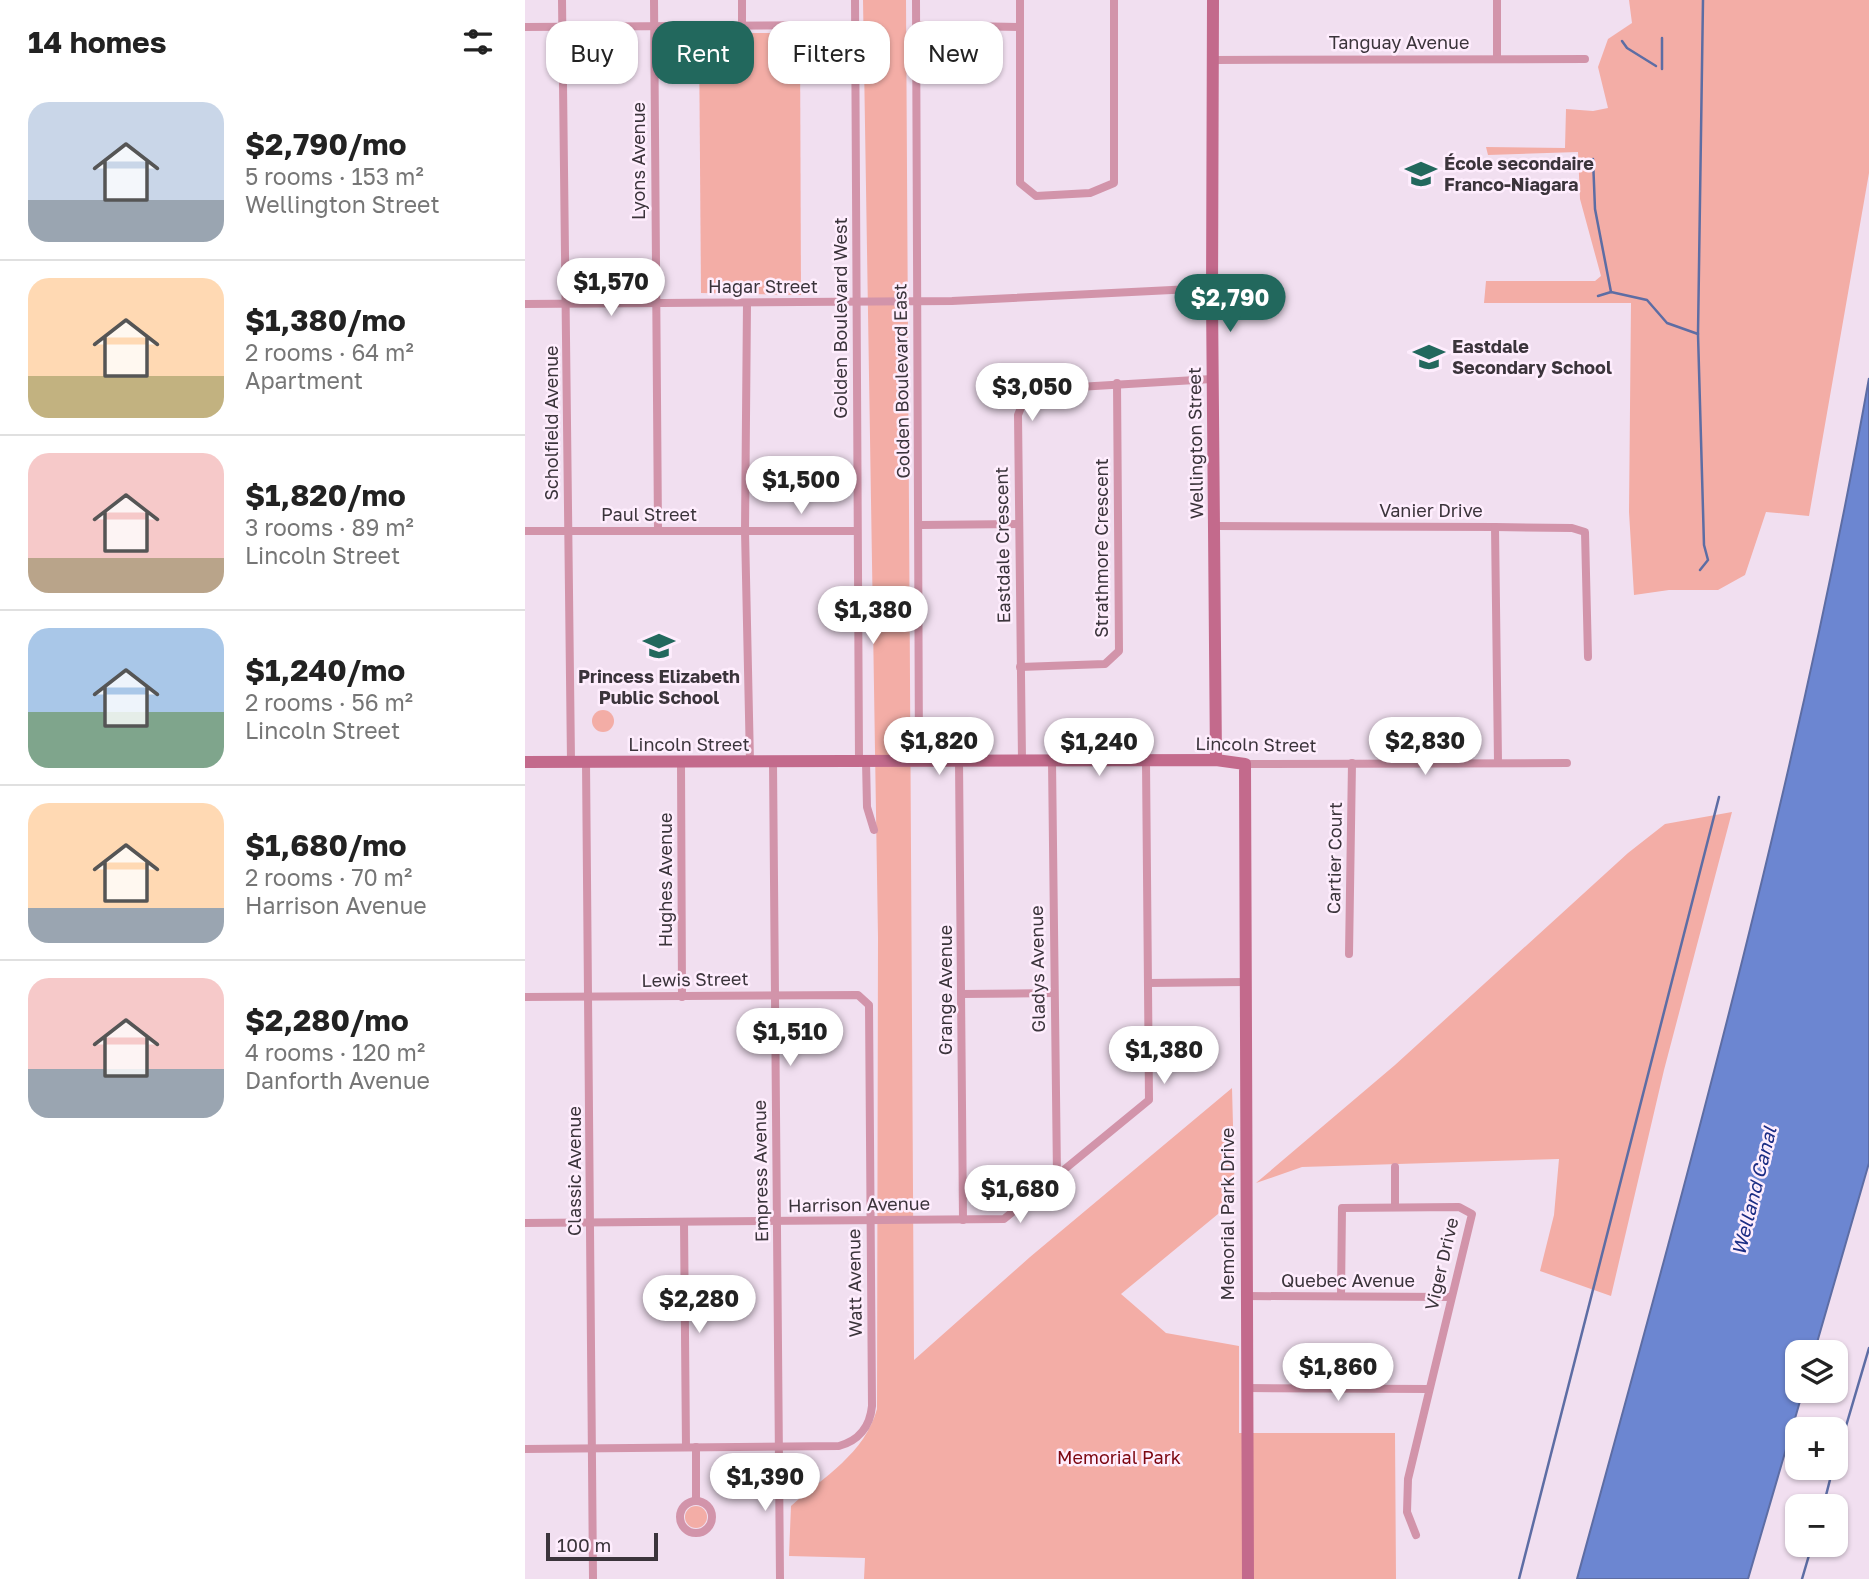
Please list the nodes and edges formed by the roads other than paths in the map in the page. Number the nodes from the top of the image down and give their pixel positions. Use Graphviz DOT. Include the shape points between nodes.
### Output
graph roads {
  1 [pos="562,0"];
  2 [pos="654,0"];
  3 [pos="742,0"];
  4 [pos="855,0"];
  5 [pos="916,0"];
  6 [pos="1020,0"];
  7 [pos="1114,0"];
  8 [pos="1213,0"];
  9 [pos="1497,0"];
  10 [pos="562,21"];
  11 [pos="654,21"];
  12 [pos="742,21"];
  13 [pos="855,21"];
  14 [pos="917,21"];
  15 [pos="525,27"];
  16 [pos="546,27"];
  17 [pos="1003,27"];
  18 [pos="1020,27"];
  19 [pos="1497,58"];
  20 [pos="1585,59"];
  21 [pos="1214,60"];
  22 [pos="563,84"];
  23 [pos="654,84"];
  24 [pos="855,84"];
  25 [pos="917,84"];
  26 [pos="1212,288"];
  27 [pos="857,302"];
  28 [pos="916,302"];
  29 [pos="747,303"];
  30 [pos="525,304"];
  31 [pos="566,304"];
  32 [pos="656,304"];
  33 [pos="1212,379"];
  34 [pos="1117,383"];
  35 [pos="1019,524"];
  36 [pos="921,526"];
  37 [pos="1215,526"];
  38 [pos="1495,527"];
  39 [pos="525,531"];
  40 [pos="568,531"];
  41 [pos="658,531"];
  42 [pos="745,531"];
  43 [pos="857,531"];
  44 [pos="1588,657"];
  45 [pos="1020,667"];
  46 [pos="1216,760"];
  47 [pos="571,761"];
  48 [pos="863,761"];
  49 [pos="919,761"];
  50 [pos="959,761"];
  51 [pos="1022,761"];
  52 [pos="1052,761"];
  53 [pos="525,762"];
  54 [pos="586,762"];
  55 [pos="750,762"];
  56 [pos="1146,762"];
  57 [pos="1498,762"];
  58 [pos="773,763"];
  59 [pos="1352,763"];
  60 [pos="1567,763"];
  61 [pos="681,764"];
  62 [pos="1245,764"];
  63 [pos="874,830"];
  64 [pos="1349,954"];
  65 [pos="1245,982"];
  66 [pos="1149,983"];
  67 [pos="1053,993"];
  68 [pos="962,994"];
  69 [pos="775,995"];
  70 [pos="525,997"];
  71 [pos="590,997"];
  72 [pos="682,997"];
  73 [pos="863,999"];
  74 [pos="1395,1167"];
  75 [pos="1057,1176"];
  76 [pos="1395,1206"];
  77 [pos="963,1220"];
  78 [pos="778,1221"];
  79 [pos="870,1221"];
  80 [pos="684,1222"];
  81 [pos="525,1223"];
  82 [pos="591,1223"];
  83 [pos="1245,1296"];
  84 [pos="1341,1296"];
  85 [pos="1451,1297"];
  86 [pos="1246,1388"];
  87 [pos="1429,1389"];
  88 [pos="686,1447"];
  89 [pos="697,1447"];
  90 [pos="779,1447"];
  91 [pos="525,1449"];
  92 [pos="593,1449"];
  93 [pos="696,1501"];
  94 [pos="1416,1535"];
  95 [pos="593,1579"];
  96 [pos="780,1579"];
  97 [pos="1248,1579"];
  1 -- 10 [label="street, Scholfield Avenue"];
  2 -- 11 [label="street, Lyons Avenue"];
  3 -- 12 [label="street"];
  4 -- 13 [label="street, Golden Boulevard West"];
  5 -- 14 [label="street, Golden Boulevard East"];
  6 -- 18 [label="street"];
  7 -- 18 [label="street" via="1114,183 1090,193 1036,196 1020,183"];
  8 -- 21 [label="main road, Wellington Street"];
  9 -- 19 [label="street"];
  15 -- 16 [label="street"];
  17 -- 18 [label="street"];
  19 -- 20 [label="street, Tanguay Avenue"];
  19 -- 21 [label="street, Tanguay Avenue"];
  21 -- 26 [label="main road, Wellington Street"];
  22 -- 31 [label="street, Scholfield Avenue"];
  23 -- 32 [label="street, Lyons Avenue"];
  24 -- 27 [label="street, Golden Boulevard West"];
  25 -- 28 [label="street, Golden Boulevard East"];
  26 -- 28 [label="street, Hagar Street"];
  26 -- 33 [label="main road, Wellington Street"];
  27 -- 28 [label="street, Hagar Street"];
  27 -- 29 [label="street, Hagar Street"];
  27 -- 43 [label="street, Golden Boulevard West"];
  28 -- 36 [label="street, Golden Boulevard East"];
  29 -- 32 [label="street, Hagar Street"];
  29 -- 42 [label="street"];
  30 -- 31 [label="street, Hagar Street"];
  31 -- 32 [label="street, Hagar Street"];
  31 -- 40 [label="street, Scholfield Avenue"];
  32 -- 41 [label="street, Lyons Avenue"];
  33 -- 34 [label="street, Eastdale Crescent"];
  33 -- 37 [label="main road, Wellington Street"];
  34 -- 35 [label="street, Eastdale Crescent" via="1028,390 1018,415"];
  34 -- 45 [label="street, Strathmore Crescent" via="1119,651 1105,664"];
  35 -- 36 [label="street"];
  35 -- 45 [label="street, Eastdale Crescent"];
  36 -- 49 [label="street, Golden Boulevard East"];
  37 -- 38 [label="street, Vanier Drive"];
  37 -- 46 [label="main road, Wellington Street"];
  38 -- 44 [label="street" via="1585,532"];
  38 -- 57 [label="street, Vanier Drive"];
  39 -- 40 [label="street, Paul Street"];
  40 -- 41 [label="street, Paul Street"];
  40 -- 47 [label="street, Scholfield Avenue"];
  41 -- 42 [label="street, Paul Street"];
  42 -- 43 [label="street, Paul Street"];
  42 -- 55 [label="street"];
  43 -- 48 [label="street, Golden Boulevard West"];
  45 -- 51 [label="street, Eastdale Crescent"];
  46 -- 56 [label="main road, Lincoln Street"];
  46 -- 62 [label="main road, Lincoln Street"];
  47 -- 53 [label="main road, Lincoln Street"];
  47 -- 54 [label="main road, Lincoln Street"];
  48 -- 49 [label="main road, Lincoln Street"];
  48 -- 58 [label="main road, Lincoln Street"];
  48 -- 63 [label="street, Golden Boulevard West"];
  49 -- 50 [label="main road, Lincoln Street"];
  50 -- 51 [label="main road, Lincoln Street"];
  50 -- 68 [label="street, Grange Avenue"];
  51 -- 52 [label="main road, Lincoln Street"];
  52 -- 56 [label="main road, Lincoln Street"];
  52 -- 67 [label="street, Gladys Avenue"];
  54 -- 61 [label="main road, Lincoln Street"];
  54 -- 71 [label="street, Classic Avenue"];
  55 -- 58 [label="main road, Lincoln Street"];
  55 -- 61 [label="main road, Lincoln Street"];
  56 -- 66 [label="street, Harrison Avenue"];
  57 -- 59 [label="street, Lincoln Street"];
  57 -- 60 [label="street, Lincoln Street"];
  58 -- 69 [label="street, Empress Avenue"];
  59 -- 62 [label="street, Lincoln Street"];
  59 -- 64 [label="street, Cartier Court"];
  61 -- 72 [label="street, Hughes Avenue"];
  62 -- 65 [label="main road, Memorial Park Drive"];
  65 -- 66 [label="street"];
  65 -- 83 [label="main road, Memorial Park Drive"];
  66 -- 75 [label="street, Harrison Avenue" via="1149,1100"];
  67 -- 68 [label="street"];
  67 -- 75 [label="street, Gladys Avenue"];
  68 -- 77 [label="street, Grange Avenue"];
  69 -- 72 [label="street, Lewis Street"];
  69 -- 73 [label="street, Lewis Street" via="857,995"];
  69 -- 78 [label="street, Empress Avenue"];
  70 -- 71 [label="street, Lewis Street"];
  71 -- 72 [label="street, Lewis Street"];
  71 -- 82 [label="street, Classic Avenue"];
  73 -- 79 [label="street, Watt Avenue" via="869,1005"];
  74 -- 76 [label="street"];
  75 -- 77 [label="street, Harrison Avenue" via="1004,1219"];
  76 -- 84 [label="street, Viger Drive" via="1342,1208"];
  76 -- 85 [label="street, Viger Drive" via="1459,1207 1472,1214"];
  77 -- 79 [label="street, Harrison Avenue"];
  78 -- 79 [label="street, Harrison Avenue"];
  78 -- 80 [label="street, Harrison Avenue"];
  78 -- 90 [label="street, Empress Avenue"];
  79 -- 90 [label="street, Watt Avenue" via="869,1421 857,1438 831,1447"];
  80 -- 82 [label="street, Harrison Avenue"];
  80 -- 88 [label="street"];
  81 -- 82 [label="street, Harrison Avenue"];
  82 -- 92 [label="street, Classic Avenue"];
  83 -- 84 [label="street, Quebec Avenue"];
  83 -- 86 [label="main road, Memorial Park Drive"];
  84 -- 85 [label="street, Quebec Avenue"];
  85 -- 87 [label="street, Viger Drive"];
  86 -- 87 [label="street"];
  86 -- 97 [label="main road, Memorial Park Drive"];
  87 -- 94 [label="street, Viger Drive" via="1407,1487 1407,1512"];
  88 -- 89 [label="street"];
  88 -- 92 [label="street"];
  89 -- 90 [label="street"];
  89 -- 93 [label="street"];
  90 -- 96 [label="street, Empress Avenue"];
  91 -- 92 [label="street"];
  92 -- 95 [label="street, Classic Avenue"];
  93 -- 93 [label="street" via="683,1508 680,1519 685,1528 700,1532 711,1522 712,1512"];
}
